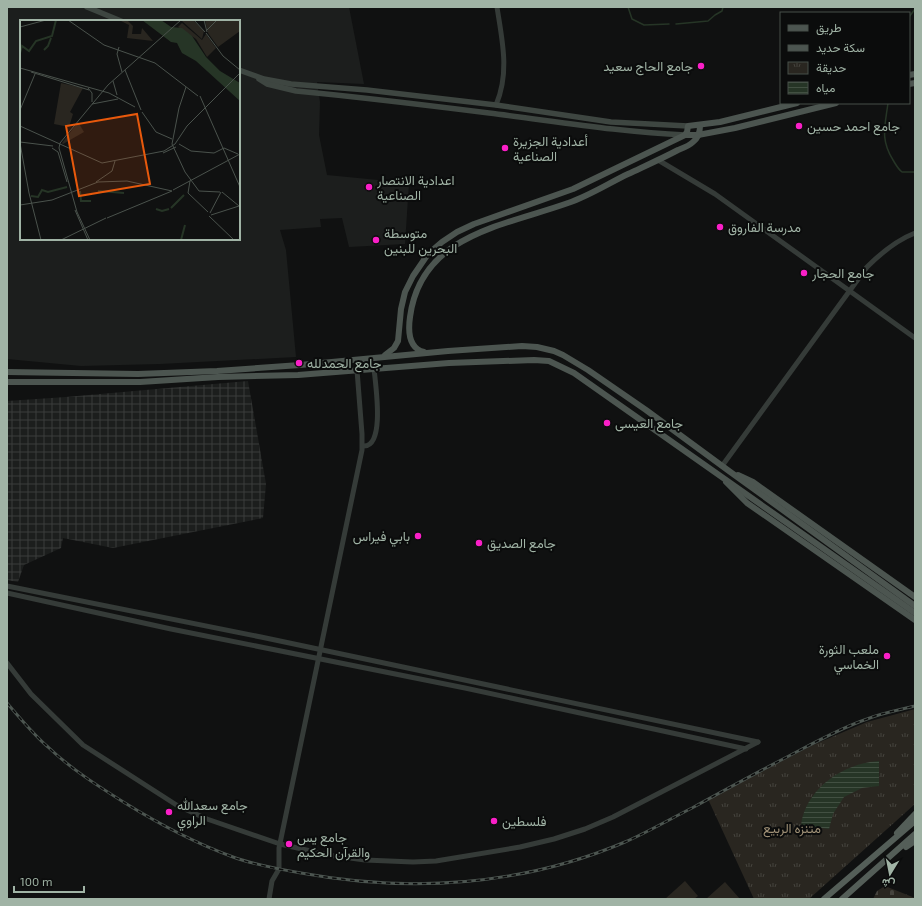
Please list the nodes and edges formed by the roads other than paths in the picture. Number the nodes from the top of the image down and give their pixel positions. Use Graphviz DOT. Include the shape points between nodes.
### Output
graph roads {
  1 [pos="87,7"];
  2 [pos="497,7"];
  3 [pos="119,20"];
  4 [pos="240,70"];
  5 [pos="256,77"];
  6 [pos="793,104"];
  7 [pos="832,104"];
  8 [pos="496,105"];
  9 [pos="688,126"];
  10 [pos="700,126"];
  11 [pos="685,135"];
  12 [pos="698,135"];
  13 [pos="658,160"];
  14 [pos="915,233"];
  15 [pos="433,250"];
  16 [pos="441,256"];
  17 [pos="850,291"];
  18 [pos="915,338"];
  19 [pos="448,350"];
  20 [pos="426,352"];
  21 [pos="382,356"];
  22 [pos="449,363"];
  23 [pos="374,368"];
  24 [pos="358,370"];
  25 [pos="7,372"];
  26 [pos="7,382"];
  27 [pos="646,410"];
  28 [pos="640,419"];
  29 [pos="363,446"];
  30 [pos="722,466"];
  31 [pos="729,472"];
  32 [pos="723,478"];
  33 [pos="7,586"];
  34 [pos="22,589"];
  35 [pos="7,593"];
  36 [pos="21,596"];
  37 [pos="915,597"];
  38 [pos="915,606"];
  39 [pos="915,613"];
  40 [pos="915,620"];
  41 [pos="261,637"];
  42 [pos="259,646"];
  43 [pos="320,650"];
  44 [pos="319,658"];
  45 [pos="7,663"];
  46 [pos="746,749"];
  47 [pos="915,814"];
  48 [pos="915,821"];
  49 [pos="915,834"];
  50 [pos="915,841"];
  51 [pos="280,844"];
  52 [pos="883,849"];
  53 [pos="890,857"];
  54 [pos="269,899"];
  55 [pos="824,899"];
  56 [pos="842,899"];
  1 -- 3 [label="main road"];
  2 -- 8 [label="street" via="505,64"];
  4 -- 5 [label="main road"];
  5 -- 8 [label="main road" via="291,84"];
  5 -- 11 [label="main road" via="267,84 296,91 588,127"];
  6 -- 10 [label="main road"];
  7 -- 12 [label="main road"];
  8 -- 9 [label="main road" via="611,122"];
  9 -- 10 [label="main road"];
  9 -- 11 [label="main road"];
  10 -- 12 [label="main road"];
  11 -- 12 [label="main road"];
  11 -- 15 [label="main road" via="573,189 465,228 449,236"];
  12 -- 13 [label="main road" via="692,143"];
  13 -- 16 [label="main road" via="570,202 470,236"];
  13 -- 17 [label="street" via="715,194"];
  14 -- 17 [label="street" via="908,235 880,255 867,267"];
  15 -- 16 [label="main road"];
  15 -- 21 [label="main road" via="420,264 405,292 398,341 389,353"];
  16 -- 20 [label="main road" via="422,280 411,311 411,342 418,351"];
  17 -- 18 [label="street"];
  17 -- 30 [label="street"];
  19 -- 20 [label="main road"];
  19 -- 22 [label="main road"];
  19 -- 27 [label="main road" via="522,346 554,351 588,370"];
  20 -- 21 [label="main road"];
  21 -- 25 [label="main road" via="217,371 138,374"];
  22 -- 23 [label="main road"];
  22 -- 28 [label="main road" via="549,361 574,373"];
  23 -- 24 [label="main road"];
  23 -- 29 [label="street" via="377,424 371,443"];
  24 -- 26 [label="main road" via="140,382"];
  24 -- 29 [label="street"];
  27 -- 28 [label="main road"];
  27 -- 30 [label="main road"];
  28 -- 32 [label="main road"];
  29 -- 43 [label="street"];
  30 -- 31 [label="main road"];
  31 -- 37 [label="main road" via="753,482"];
  31 -- 38 [label="main road"];
  32 -- 39 [label="main road"];
  32 -- 40 [label="main road" via="747,503"];
  33 -- 34 [label="street"];
  34 -- 36 [label="street"];
  34 -- 41 [label="street"];
  35 -- 36 [label="street"];
  36 -- 42 [label="street"];
  41 -- 42 [label="street"];
  41 -- 43 [label="street"];
  42 -- 44 [label="street"];
  43 -- 44 [label="street"];
  43 -- 46 [label="street" via="758,742"];
  44 -- 46 [label="street"];
  44 -- 51 [label="street"];
  45 -- 51 [label="street" via="31,694 87,748 188,811"];
  46 -- 51 [label="street" via="613,817 566,836 532,845 413,862 347,858"];
  47 -- 52 [label="highway"];
  48 -- 52 [label="highway"];
  49 -- 53 [label="highway"];
  50 -- 53 [label="highway"];
  51 -- 54 [label="street" via="279,869 272,881"];
  52 -- 55 [label="highway"];
  53 -- 56 [label="highway"];
}
